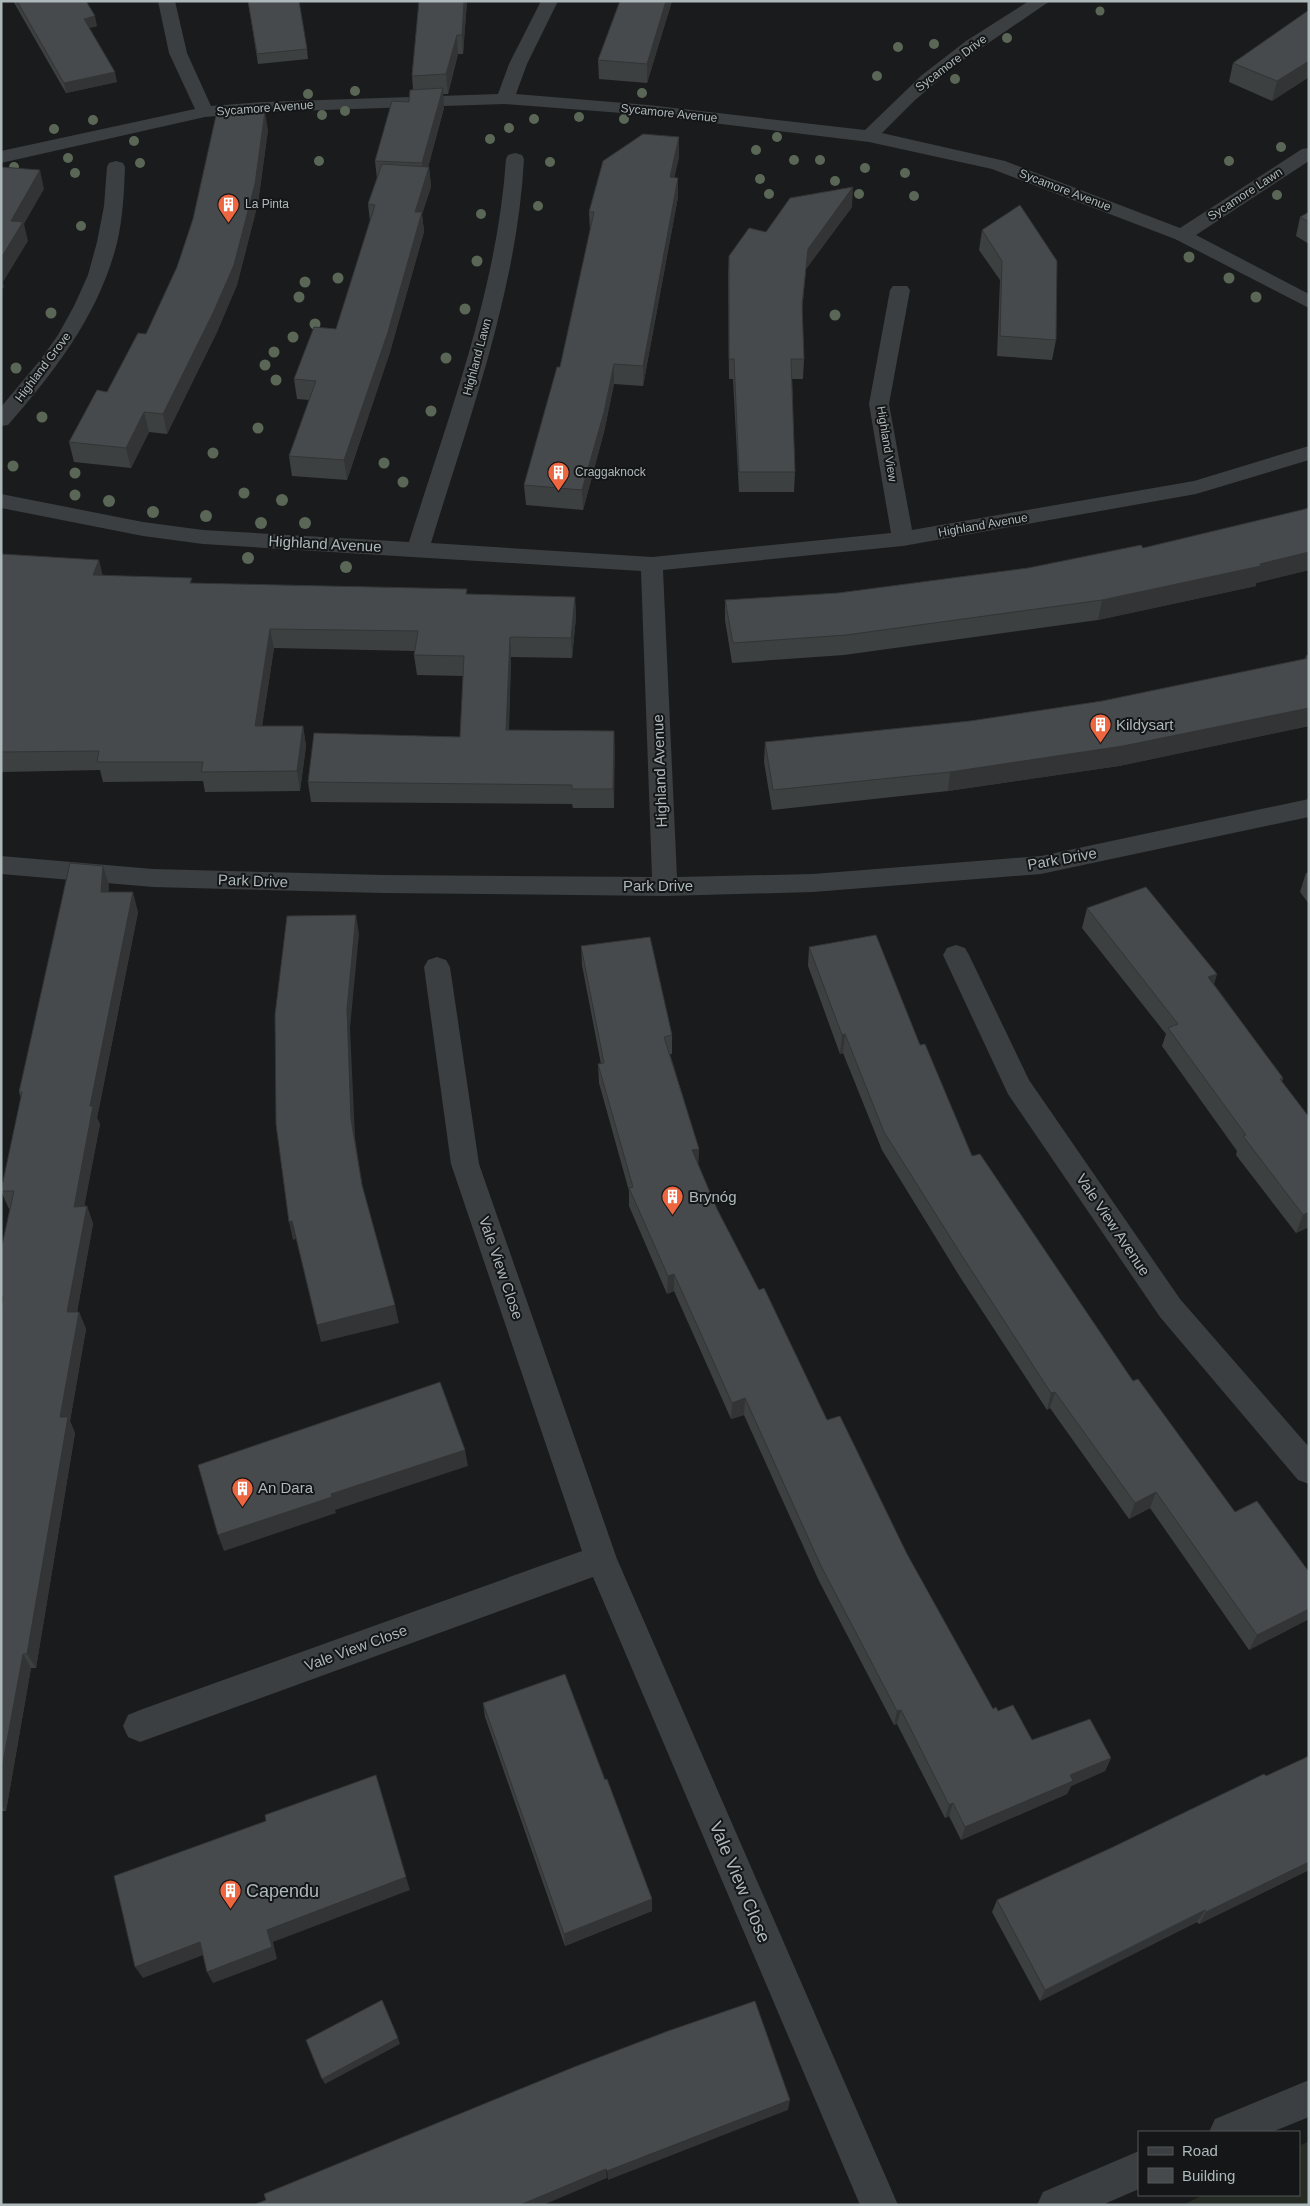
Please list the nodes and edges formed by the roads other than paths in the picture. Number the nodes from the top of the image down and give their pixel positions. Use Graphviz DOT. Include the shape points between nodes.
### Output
graph roads {
  1 [pos="166,1"];
  2 [pos="550,1"];
  3 [pos="1042,1"];
  4 [pos="505,99"];
  5 [pos="205,112"];
  6 [pos="869,136"];
  7 [pos="1309,153"];
  8 [pos="1,157"];
  9 [pos="514,160"];
  10 [pos="116,168"];
  11 [pos="1182,236"];
  12 [pos="900,290"];
  13 [pos="1309,302"];
  14 [pos="1,420"];
  15 [pos="1309,453"];
  16 [pos="1,501"];
  17 [pos="903,539"];
  18 [pos="418,549"];
  19 [pos="652,564"];
  20 [pos="1309,808"];
  21 [pos="1,865"];
  22 [pos="665,887"];
  23 [pos="956,955"];
  24 [pos="437,967"];
  25 [pos="1309,1470"];
  26 [pos="601,1559"];
  27 [pos="140,1726"];
  28 [pos="1309,2098"];
  29 [pos="1230,2131"];
  30 [pos="1138,2170"];
  31 [pos="878,2205"];
  32 [pos="1056,2205"];
  1 -- 5 [label="street" via="178,53"];
  2 -- 4 [label="street" via="518,64"];
  3 -- 6 [label="street, Sycamore Drive" via="943,66 903,100"];
  4 -- 5 [label="street, Sycamore Avenue" via="365,102"];
  4 -- 6 [label="street, Sycamore Avenue" via="648,110"];
  5 -- 8 [label="street, Sycamore Avenue"];
  6 -- 11 [label="street, Sycamore Avenue" via="998,165"];
  7 -- 11 [label="street, Sycamore Lawn"];
  9 -- 18 [label="street, Highland Lawn" via="499,271 484,334"];
  10 -- 14 [label="street, Highland Grove" via="111,232 88,300 64,345"];
  11 -- 13 [label="street, Sycamore Avenue"];
  12 -- 17 [label="street, Highland View" via="879,404"];
  15 -- 17 [label="street, Highland Avenue" via="1196,487"];
  16 -- 18 [label="street, Highland Avenue" via="143,529 203,537"];
  17 -- 19 [label="street, Highland Avenue"];
  18 -- 19 [label="street, Highland Avenue"];
  19 -- 22 [label="street, Highland Avenue"];
  20 -- 22 [label="street, Park Drive" via="1041,865 813,883"];
  21 -- 22 [label="street, Park Drive" via="153,878"];
  23 -- 25 [label="street, Vale View Avenue" via="1018,1086 1170,1308"];
  24 -- 26 [label="street, Vale View Close" via="465,1164"];
  26 -- 27 [label="street, Vale View Close"];
  26 -- 31 [label="street, Vale View Close"];
  28 -- 29 [label="street"];
  30 -- 32 [label="street"];
}
